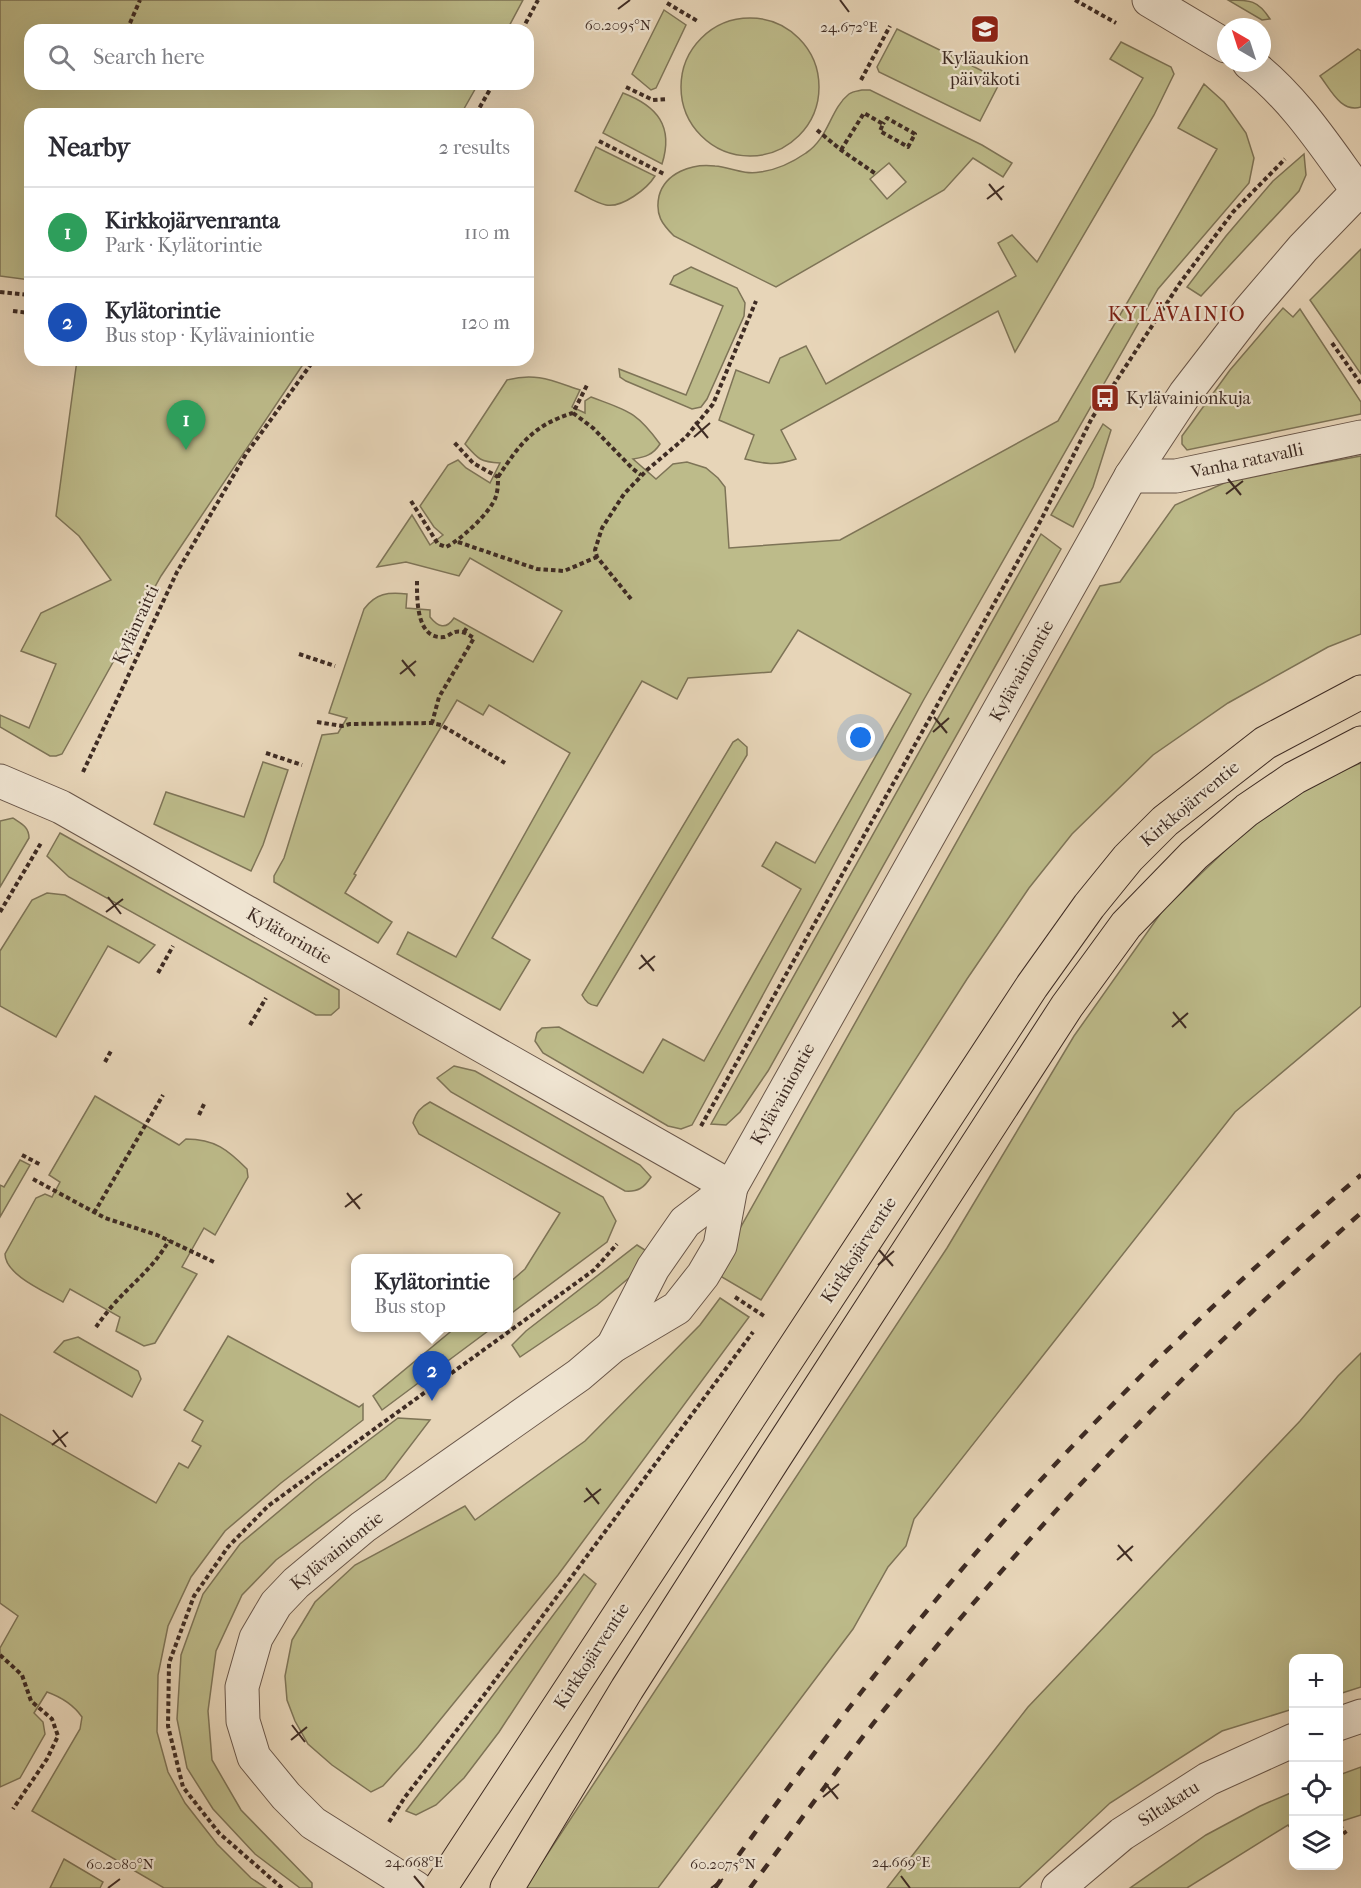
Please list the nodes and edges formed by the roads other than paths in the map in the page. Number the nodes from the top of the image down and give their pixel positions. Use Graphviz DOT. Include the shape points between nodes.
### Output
graph roads {
  1 [pos="1149,0"];
  2 [pos="1217,41"];
  3 [pos="1261,72"];
  4 [pos="1359,190"];
  5 [pos="1361,437"];
  6 [pos="1131,476"];
  7 [pos="1361,692"];
  8 [pos="1361,743"];
  9 [pos="0,781"];
  10 [pos="731,1187"];
  11 [pos="613,1346"];
  12 [pos="1361,1716"];
  13 [pos="1343,1722"];
  14 [pos="1289,1742"];
  15 [pos="416,1888"];
  16 [pos="440,1888"];
  17 [pos="507,1888"];
  18 [pos="1058,1888"];
  1 -- 2 [label="street"];
  3 -- 4 [label="street"];
  4 -- 6 [label="street, Kylävainiontie" via="1249,311 1185,394"];
  5 -- 6 [label="street, Vanha ratavalli" via="1176,476"];
  6 -- 10 [label="street, Kylävainiontie"];
  7 -- 16 [label="main road, Kirkkojärventie" via="1265,743 1165,821 1089,906 1032,986"];
  8 -- 17 [label="main road" via="1294,778 1247,810 1194,855 1126,925 1067,1006 773,1460 627,1689"];
  9 -- 10 [label="street, Kylätorintie" via="61,807"];
  10 -- 11 [label="street, Kylävainiontie" via="685,1222 653,1268"];
  10 -- 11 [label="street, Kylävainiontie" via="720,1246 703,1275 676,1308"];
  11 -- 15 [label="street, Kylävainiontie" via="579,1375 363,1527 296,1583 276,1605 256,1638 242,1687 243,1721 254,1757 313,1823"];
  12 -- 13 [label="street"];
  14 -- 18 [label="street, Siltakatu" via="1208,1779 1122,1834"];
}
